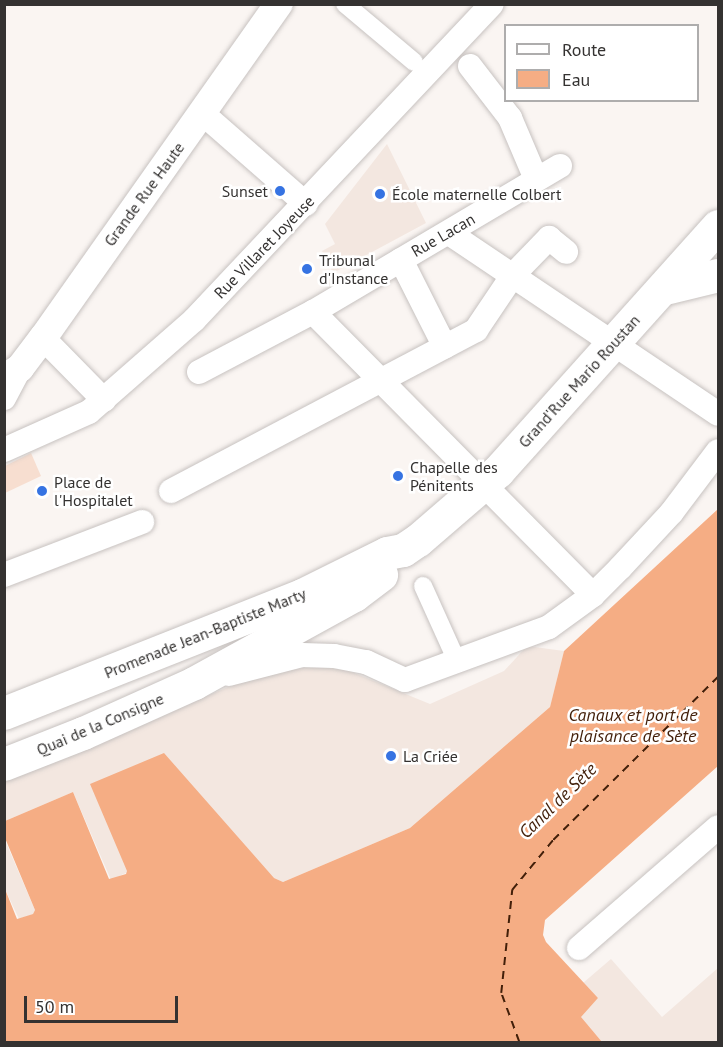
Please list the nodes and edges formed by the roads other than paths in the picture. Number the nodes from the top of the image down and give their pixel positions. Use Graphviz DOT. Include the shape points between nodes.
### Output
graph roads {
  1 [pos="279,4"];
  2 [pos="345,4"];
  3 [pos="492,4"];
  4 [pos="414,62"];
  5 [pos="470,66"];
  6 [pos="202,113"];
  7 [pos="560,166"];
  8 [pos="536,179"];
  9 [pos="306,204"];
  10 [pos="718,226"];
  11 [pos="449,233"];
  12 [pos="566,252"];
  13 [pos="401,260"];
  14 [pos="706,270"];
  15 [pos="513,275"];
  16 [pos="313,312"];
  17 [pos="43,338"];
  18 [pos="614,343"];
  19 [pos="445,347"];
  20 [pos="199,372"];
  21 [pos="12,373"];
  22 [pos="382,381"];
  23 [pos="4,398"];
  24 [pos="104,400"];
  25 [pos="718,414"];
  26 [pos="5,450"];
  27 [pos="718,451"];
  28 [pos="484,485"];
  29 [pos="171,491"];
  30 [pos="142,522"];
  31 [pos="4,575"];
  32 [pos="361,578"];
  33 [pos="423,586"];
  34 [pos="593,595"];
  35 [pos="456,659"];
  36 [pos="194,683"];
  37 [pos="4,713"];
  38 [pos="4,764"];
  39 [pos="718,827"];
  40 [pos="579,948"];
  1 -- 6 [label="street, Grande Rue Haute"];
  2 -- 4 [label="street"];
  3 -- 9 [label="street, Rue Villaret Joyeuse"];
  5 -- 8 [label="street" via="510,118"];
  6 -- 9 [label="street"];
  6 -- 17 [label="street, Grande Rue Haute"];
  7 -- 8 [label="street, Rue Lacan"];
  8 -- 11 [label="street, Rue Lacan"];
  9 -- 24 [label="street, Rue Villaret Joyeuse" via="194,320"];
  10 -- 14 [label="main road"];
  11 -- 13 [label="street, Rue Lacan"];
  11 -- 15 [label="street"];
  12 -- 15 [label="street" via="549,238"];
  13 -- 16 [label="street, Rue Lacan"];
  13 -- 19 [label="street"];
  14 -- 18 [label="main road, Grand'Rue Mario Roustan" via="665,288"];
  15 -- 18 [label="street"];
  15 -- 19 [label="street" via="476,330"];
  16 -- 20 [label="street, Rue Lacan"];
  16 -- 22 [label="street"];
  17 -- 21 [label="street, Grande Rue Haute"];
  17 -- 24 [label="street"];
  18 -- 25 [label="street"];
  18 -- 28 [label="main road, Grand'Rue Mario Roustan"];
  19 -- 22 [label="street"];
  21 -- 23 [label="street"];
  22 -- 28 [label="street"];
  22 -- 29 [label="street"];
  24 -- 26 [label="street, Rue Villaret Joyeuse" via="89,412"];
  27 -- 34 [label="street" via="672,512"];
  28 -- 32 [label="main road, Grand'Rue Mario Roustan" via="403,549 398,560"];
  28 -- 34 [label="street"];
  30 -- 31 [label="street"];
  32 -- 36 [label="main road, Quai de la Consigne"];
  32 -- 37 [label="main road, Promenade Jean-Baptiste Marty" via="302,595"];
  33 -- 35 [label="street"];
  34 -- 35 [label="street" via="549,627"];
  35 -- 36 [label="street" via="405,680 366,662 302,655"];
  36 -- 38 [label="main road, Quai de la Consigne"];
  39 -- 40 [label="street"];
}
